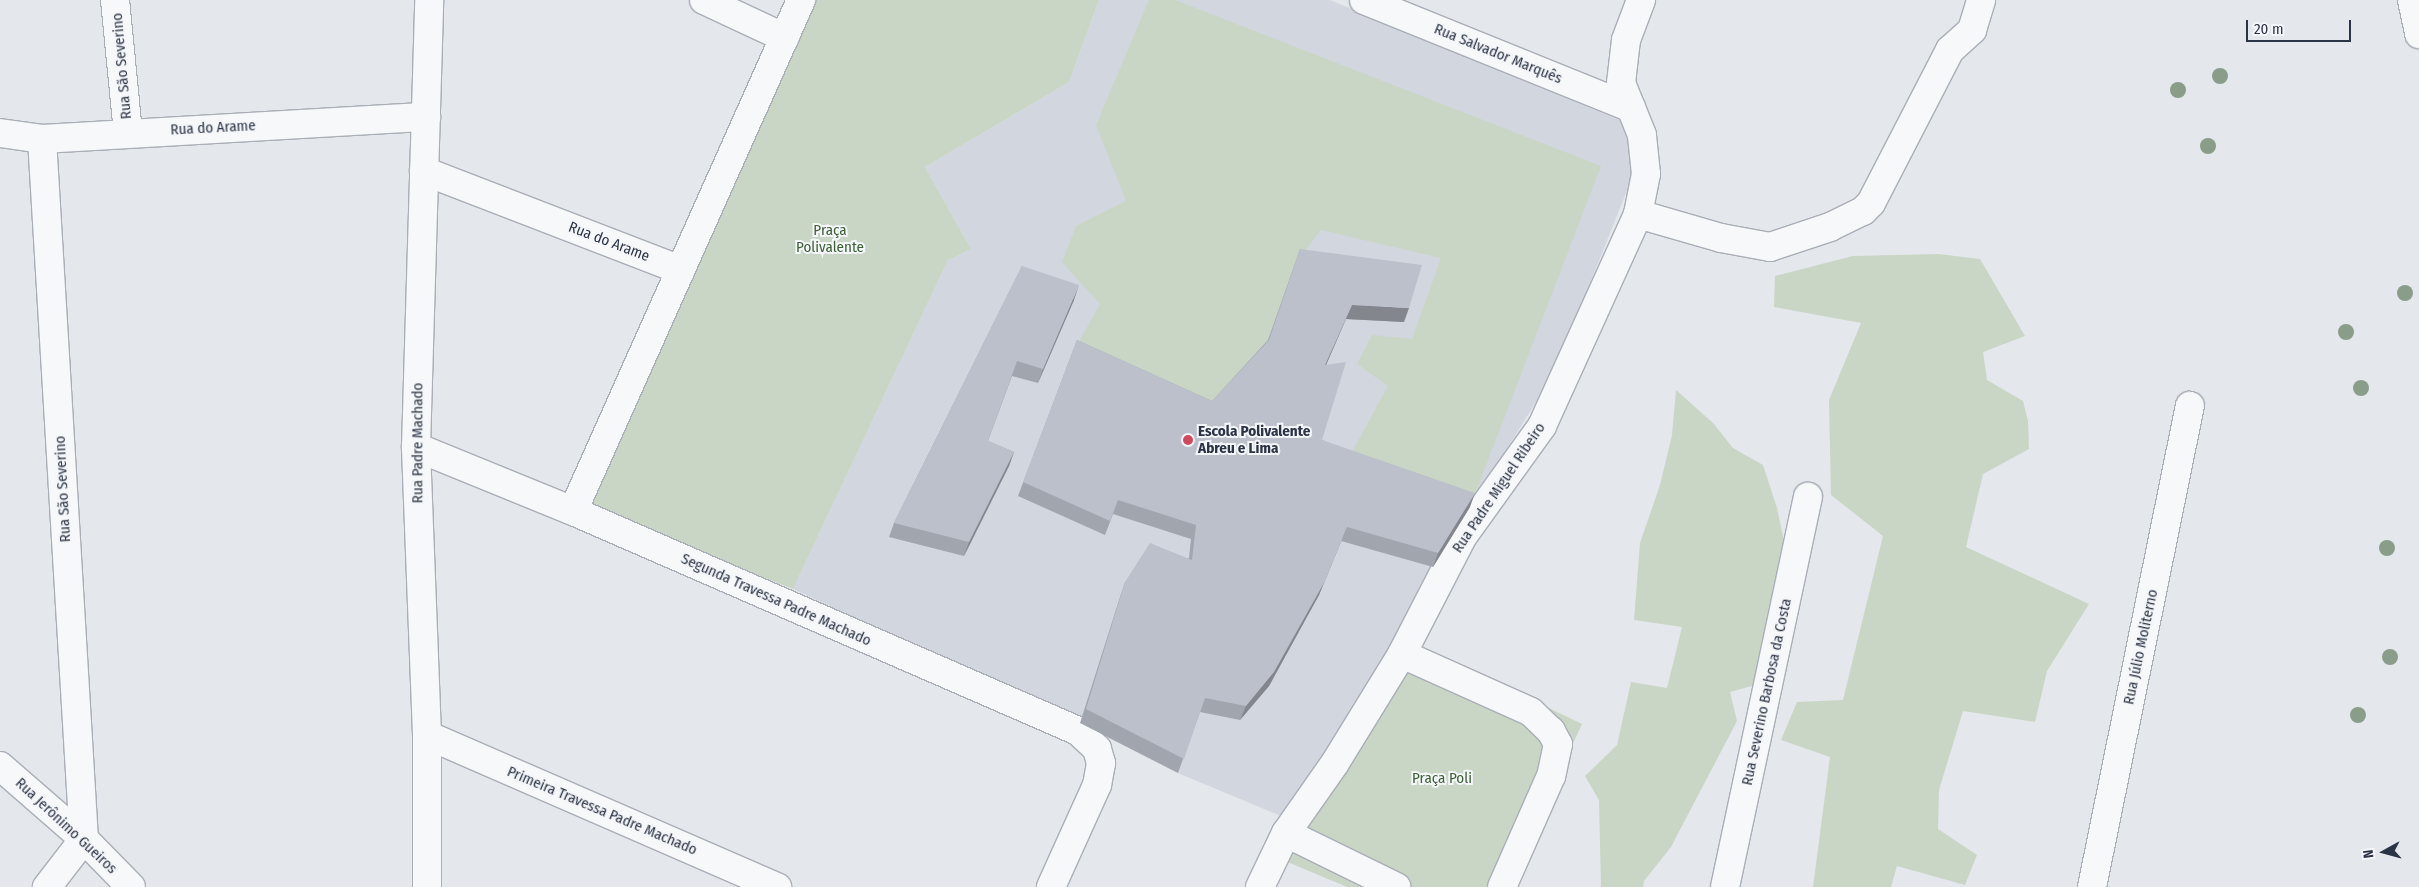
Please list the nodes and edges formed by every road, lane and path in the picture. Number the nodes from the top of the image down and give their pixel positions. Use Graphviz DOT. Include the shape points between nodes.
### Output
graph roads {
  1 [pos="116,0"];
  2 [pos="429,0"];
  3 [pos="704,0"];
  4 [pos="801,0"];
  5 [pos="1364,0"];
  6 [pos="1641,0"];
  7 [pos="1980,0"];
  8 [pos="2412,0"];
  9 [pos="2419,34"];
  10 [pos="785,38"];
  11 [pos="1631,108"];
  12 [pos="426,117"];
  13 [pos="128,132"];
  14 [pos="0,133"];
  15 [pos="42,139"];
  16 [pos="424,171"];
  17 [pos="1638,214"];
  18 [pos="681,270"];
  19 [pos="2190,406"];
  20 [pos="416,447"];
  21 [pos="1808,497"];
  22 [pos="573,511"];
  23 [pos="1402,654"];
  24 [pos="427,735"];
  25 [pos="0,766"];
  26 [pos="1286,833"];
  27 [pos="84,839"];
  28 [pos="47,887"];
  29 [pos="131,887"];
  30 [pos="427,887"];
  31 [pos="777,887"];
  32 [pos="1052,887"];
  33 [pos="1260,887"];
  34 [pos="1396,887"];
  35 [pos="1502,887"];
  36 [pos="1725,887"];
  37 [pos="2092,887"];
  1 -- 13 [label="street, Rua São Severino"];
  2 -- 12 [label="street, Rua Padre Machado"];
  3 -- 10 [label="street"];
  4 -- 10 [label="street"];
  5 -- 11 [label="street, Rua Salvador Marquês"];
  6 -- 11 [label="street, Rua Padre Miguel Ribeiro" via="1626,40 1622,62 1621,84"];
  7 -- 17 [label="street" via="1972,30 1950,50 1871,203 1863,211 1830,227 1770,247 1721,238"];
  8 -- 9 [label="street"];
  10 -- 18 [label="street"];
  11 -- 17 [label="street, Rua Padre Miguel Ribeiro" via="1642,135 1646,174"];
  12 -- 13 [label="street, Rua do Arame"];
  12 -- 16 [label="street, Rua Padre Machado"];
  13 -- 15 [label="street, Rua do Arame"];
  14 -- 15 [label="street, Rua do Arame"];
  15 -- 27 [label="street, Rua São Severino"];
  16 -- 18 [label="street, Rua do Arame"];
  16 -- 20 [label="street, Rua Padre Machado"];
  17 -- 23 [label="street, Rua Padre Miguel Ribeiro" via="1542,426 1463,536"];
  18 -- 22 [label="street"];
  19 -- 37 [label="street, Rua Júlio Moliterno"];
  20 -- 22 [label="street, Segunda Travessa Padre Machado"];
  20 -- 24 [label="street, Rua Padre Machado"];
  21 -- 36 [label="street, Rua Severino Barbosa da Costa"];
  22 -- 32 [label="street, Segunda Travessa Padre Machado" via="1078,731 1097,750 1101,763 1097,784"];
  23 -- 26 [label="street, Rua Padre Miguel Ribeiro" via="1335,764"];
  23 -- 35 [label="street" via="1531,712 1558,744 1551,776"];
  24 -- 30 [label="street, Rua Padre Machado"];
  24 -- 31 [label="street, Primeira Travessa Padre Machado"];
  25 -- 27 [label="street, Rua Jerônimo Gueiros"];
  26 -- 33 [label="street, Rua Padre Miguel Ribeiro"];
  26 -- 34 [label="street"];
  27 -- 28 [label="street"];
  27 -- 29 [label="street, Rua Jerônimo Gueiros"];
}
